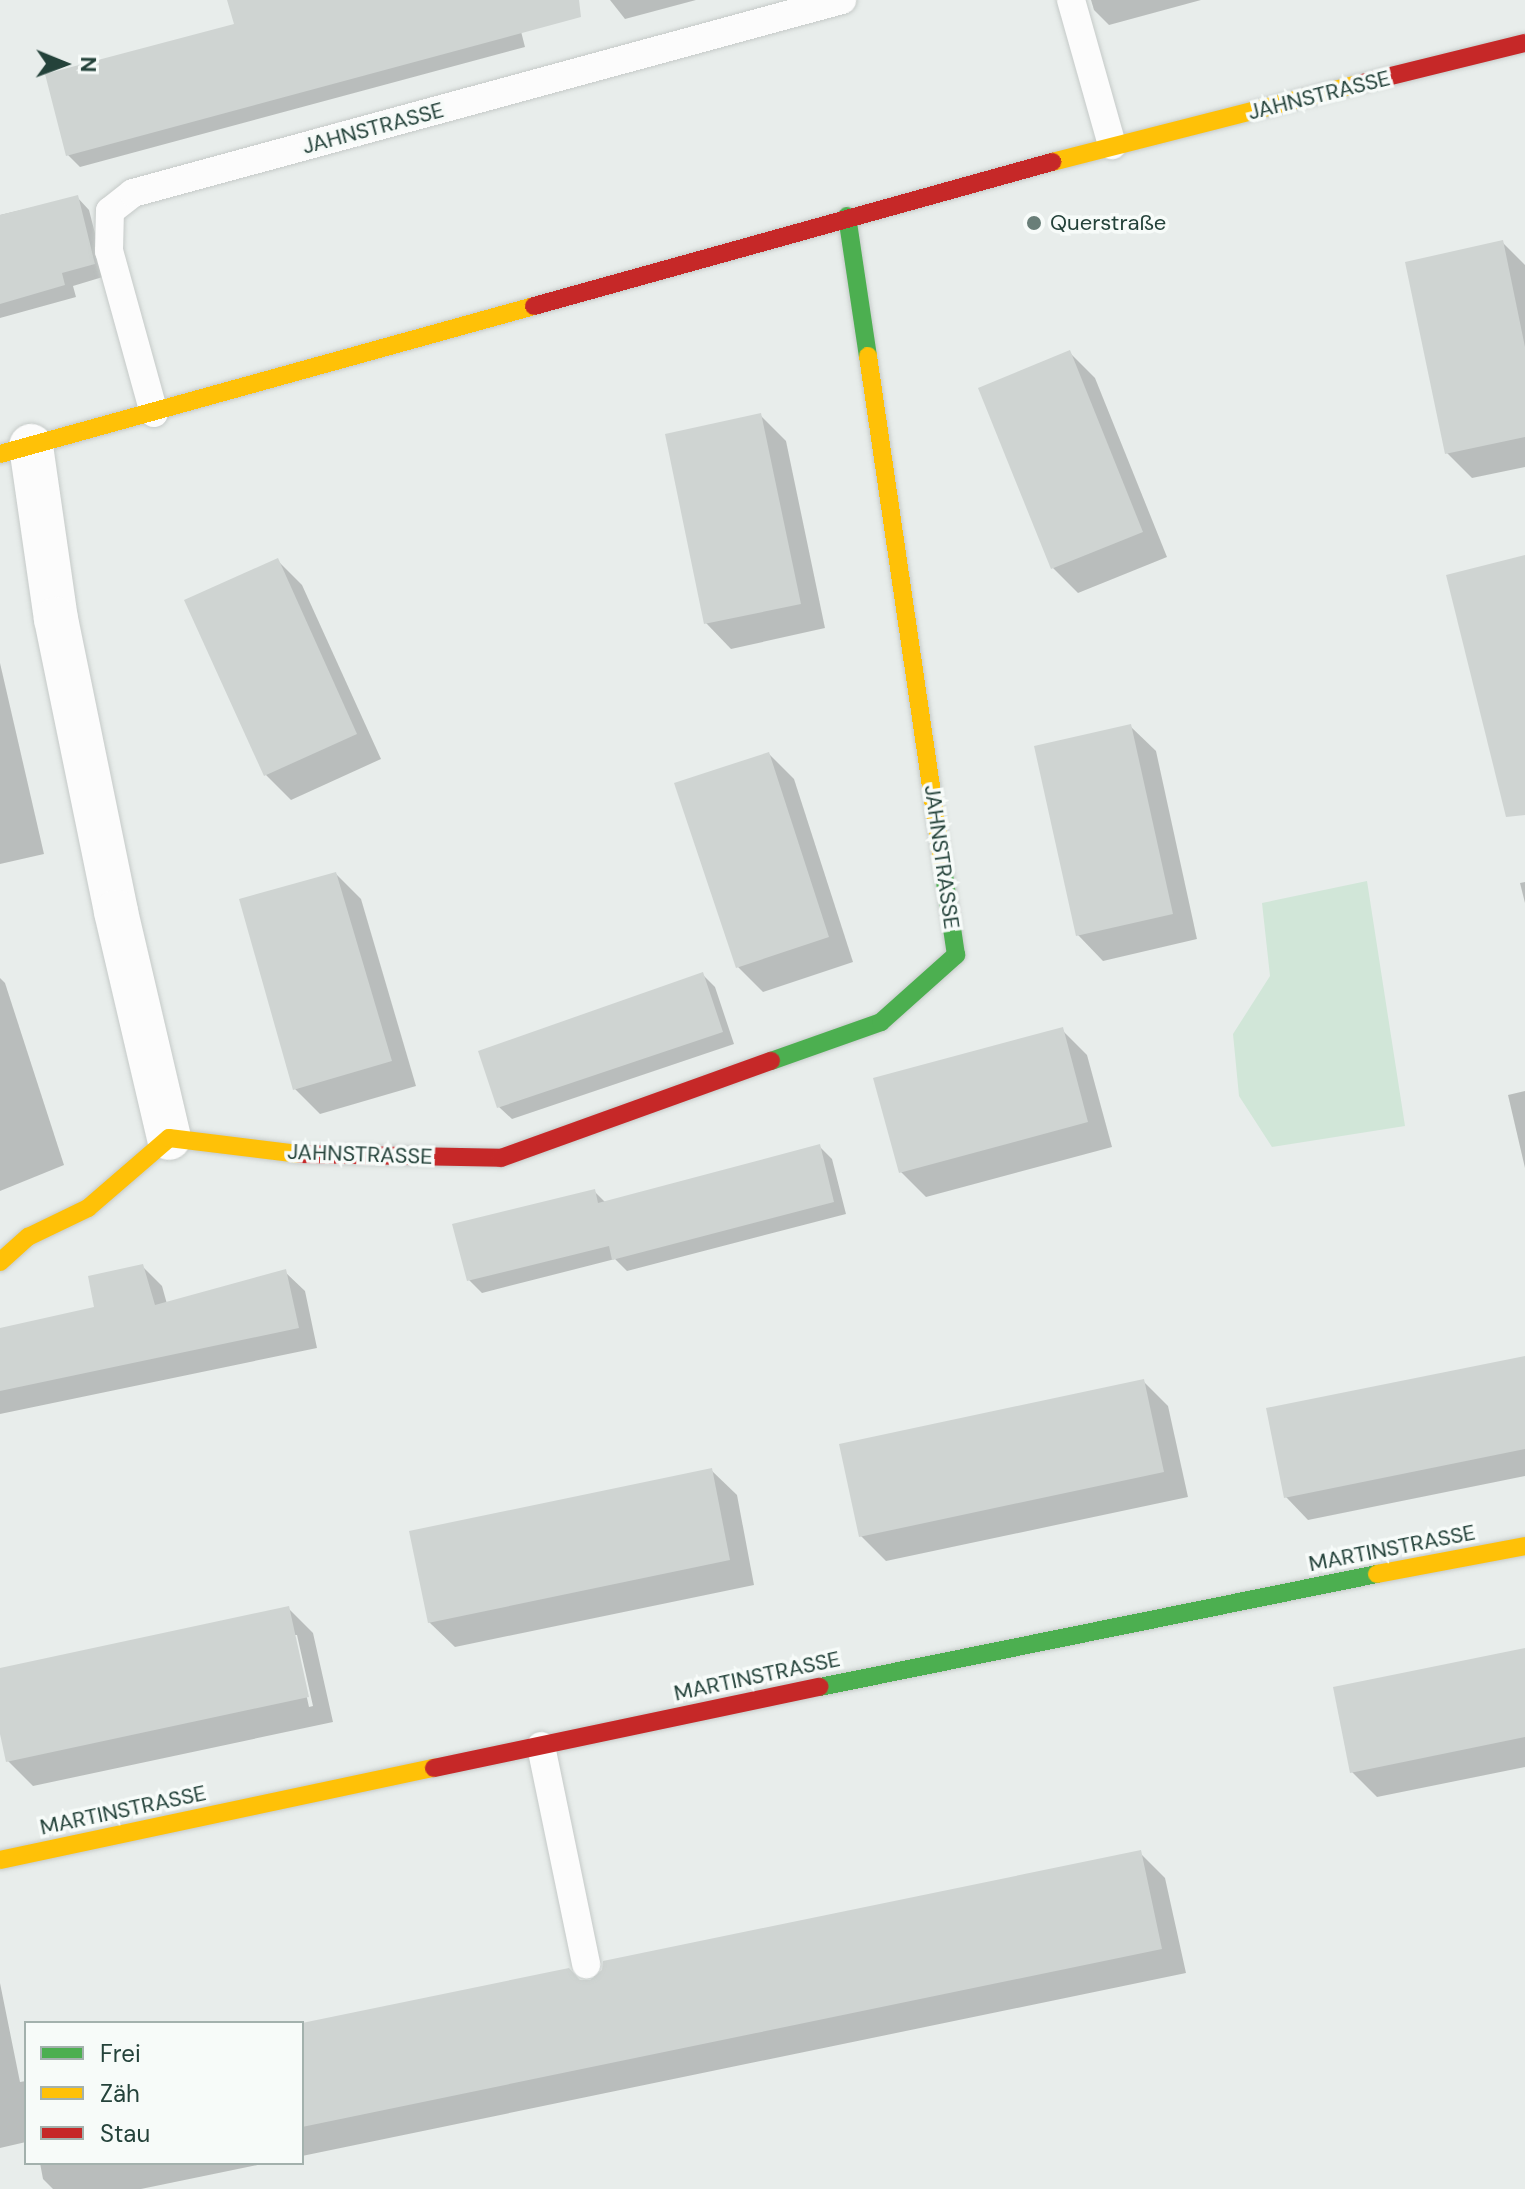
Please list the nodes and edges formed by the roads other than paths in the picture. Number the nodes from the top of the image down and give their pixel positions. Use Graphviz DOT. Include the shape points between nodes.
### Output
graph roads {
  1 [pos="842,0"];
  2 [pos="1071,0"];
  3 [pos="1525,43"];
  4 [pos="1112,145"];
  5 [pos="847,216"];
  6 [pos="154,413"];
  7 [pos="16,450"];
  8 [pos="169,1138"];
  9 [pos="0,1262"];
  10 [pos="1525,1546"];
  11 [pos="541,1746"];
  12 [pos="0,1860"];
  13 [pos="586,1964"];
  1 -- 6 [label="lane, JAHNSTRASSE" via="133,193 110,211 109,251"];
  2 -- 4 [label="lane"];
  3 -- 4 [label="street, JAHNSTRASSE"];
  4 -- 5 [label="street, JAHNSTRASSE"];
  5 -- 6 [label="street, JAHNSTRASSE"];
  5 -- 8 [label="street, JAHNSTRASSE" via="956,955 881,1022 501,1158 302,1154"];
  6 -- 7 [label="street, JAHNSTRASSE"];
  7 -- 8 [label="street, JAHNSTRASSE"];
  8 -- 9 [label="street" via="88,1208 28,1237"];
  10 -- 11 [label="street, MARTINSTRASSE" via="1122,1623"];
  11 -- 12 [label="street, MARTINSTRASSE"];
  11 -- 13 [label="lane"];
}
